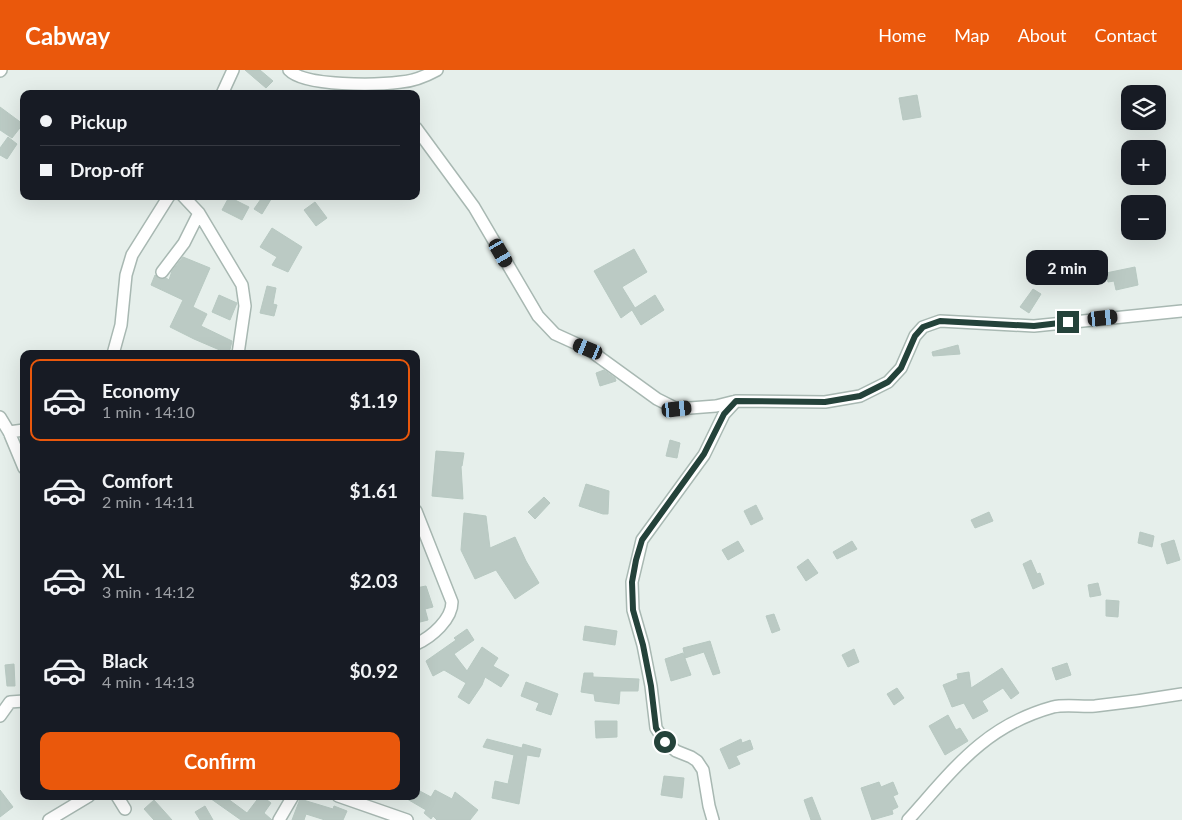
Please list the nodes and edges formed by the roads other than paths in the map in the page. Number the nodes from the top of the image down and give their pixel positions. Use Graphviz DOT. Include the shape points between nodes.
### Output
graph roads {
  1 [pos="233,70"];
  2 [pos="289,70"];
  3 [pos="437,70"];
  4 [pos="374,84"];
  5 [pos="224,90"];
  6 [pos="380,90"];
  7 [pos="420,133"];
  8 [pos="167,200"];
  9 [pos="187,200"];
  10 [pos="199,213"];
  11 [pos="162,272"];
  12 [pos="1182,311"];
  13 [pos="114,350"];
  14 [pos="239,350"];
  15 [pos="736,401"];
  16 [pos="0,417"];
  17 [pos="20,431"];
  18 [pos="9,432"];
  19 [pos="20,458"];
  20 [pos="420,521"];
  21 [pos="420,642"];
  22 [pos="1182,694"];
  23 [pos="20,701"];
  24 [pos="0,716"];
  25 [pos="82,800"];
  26 [pos="119,800"];
  27 [pos="291,800"];
  28 [pos="350,800"];
  29 [pos="125,809"];
  30 [pos="49,820"];
  31 [pos="279,820"];
  32 [pos="407,820"];
  33 [pos="713,820"];
  34 [pos="908,820"];
  1 -- 5 [label="street"];
  2 -- 4 [label="street" via="307,79 331,83"];
  3 -- 4 [label="street" via="402,82"];
  4 -- 6 [label="street"];
  7 -- 15 [label="street" via="474,206 538,316 554,334 588,349 657,399 677,409"];
  8 -- 13 [label="street" via="132,256 126,274 121,326"];
  9 -- 10 [label="street"];
  10 -- 11 [label="street" via="184,242"];
  10 -- 14 [label="street" via="242,285 246,306"];
  12 -- 15 [label="street" via="1034,326 940,321 923,327 915,336 901,368 888,382 860,396 825,402"];
  15 -- 33 [label="street" via="724,414 704,454 642,540 632,582 633,610 651,686 656,728 665,742 676,751 691,756 703,770"];
  16 -- 18 [label="street"];
  17 -- 18 [label="street"];
  18 -- 19 [label="street"];
  20 -- 21 [label="street" via="452,608 434,634"];
  22 -- 34 [label="street" via="1126,703 1055,707 1022,718 995,732 964,758"];
  23 -- 24 [label="street" via="10,702"];
  25 -- 30 [label="street"];
  26 -- 29 [label="street"];
  27 -- 31 [label="street"];
  28 -- 32 [label="street"];
}
